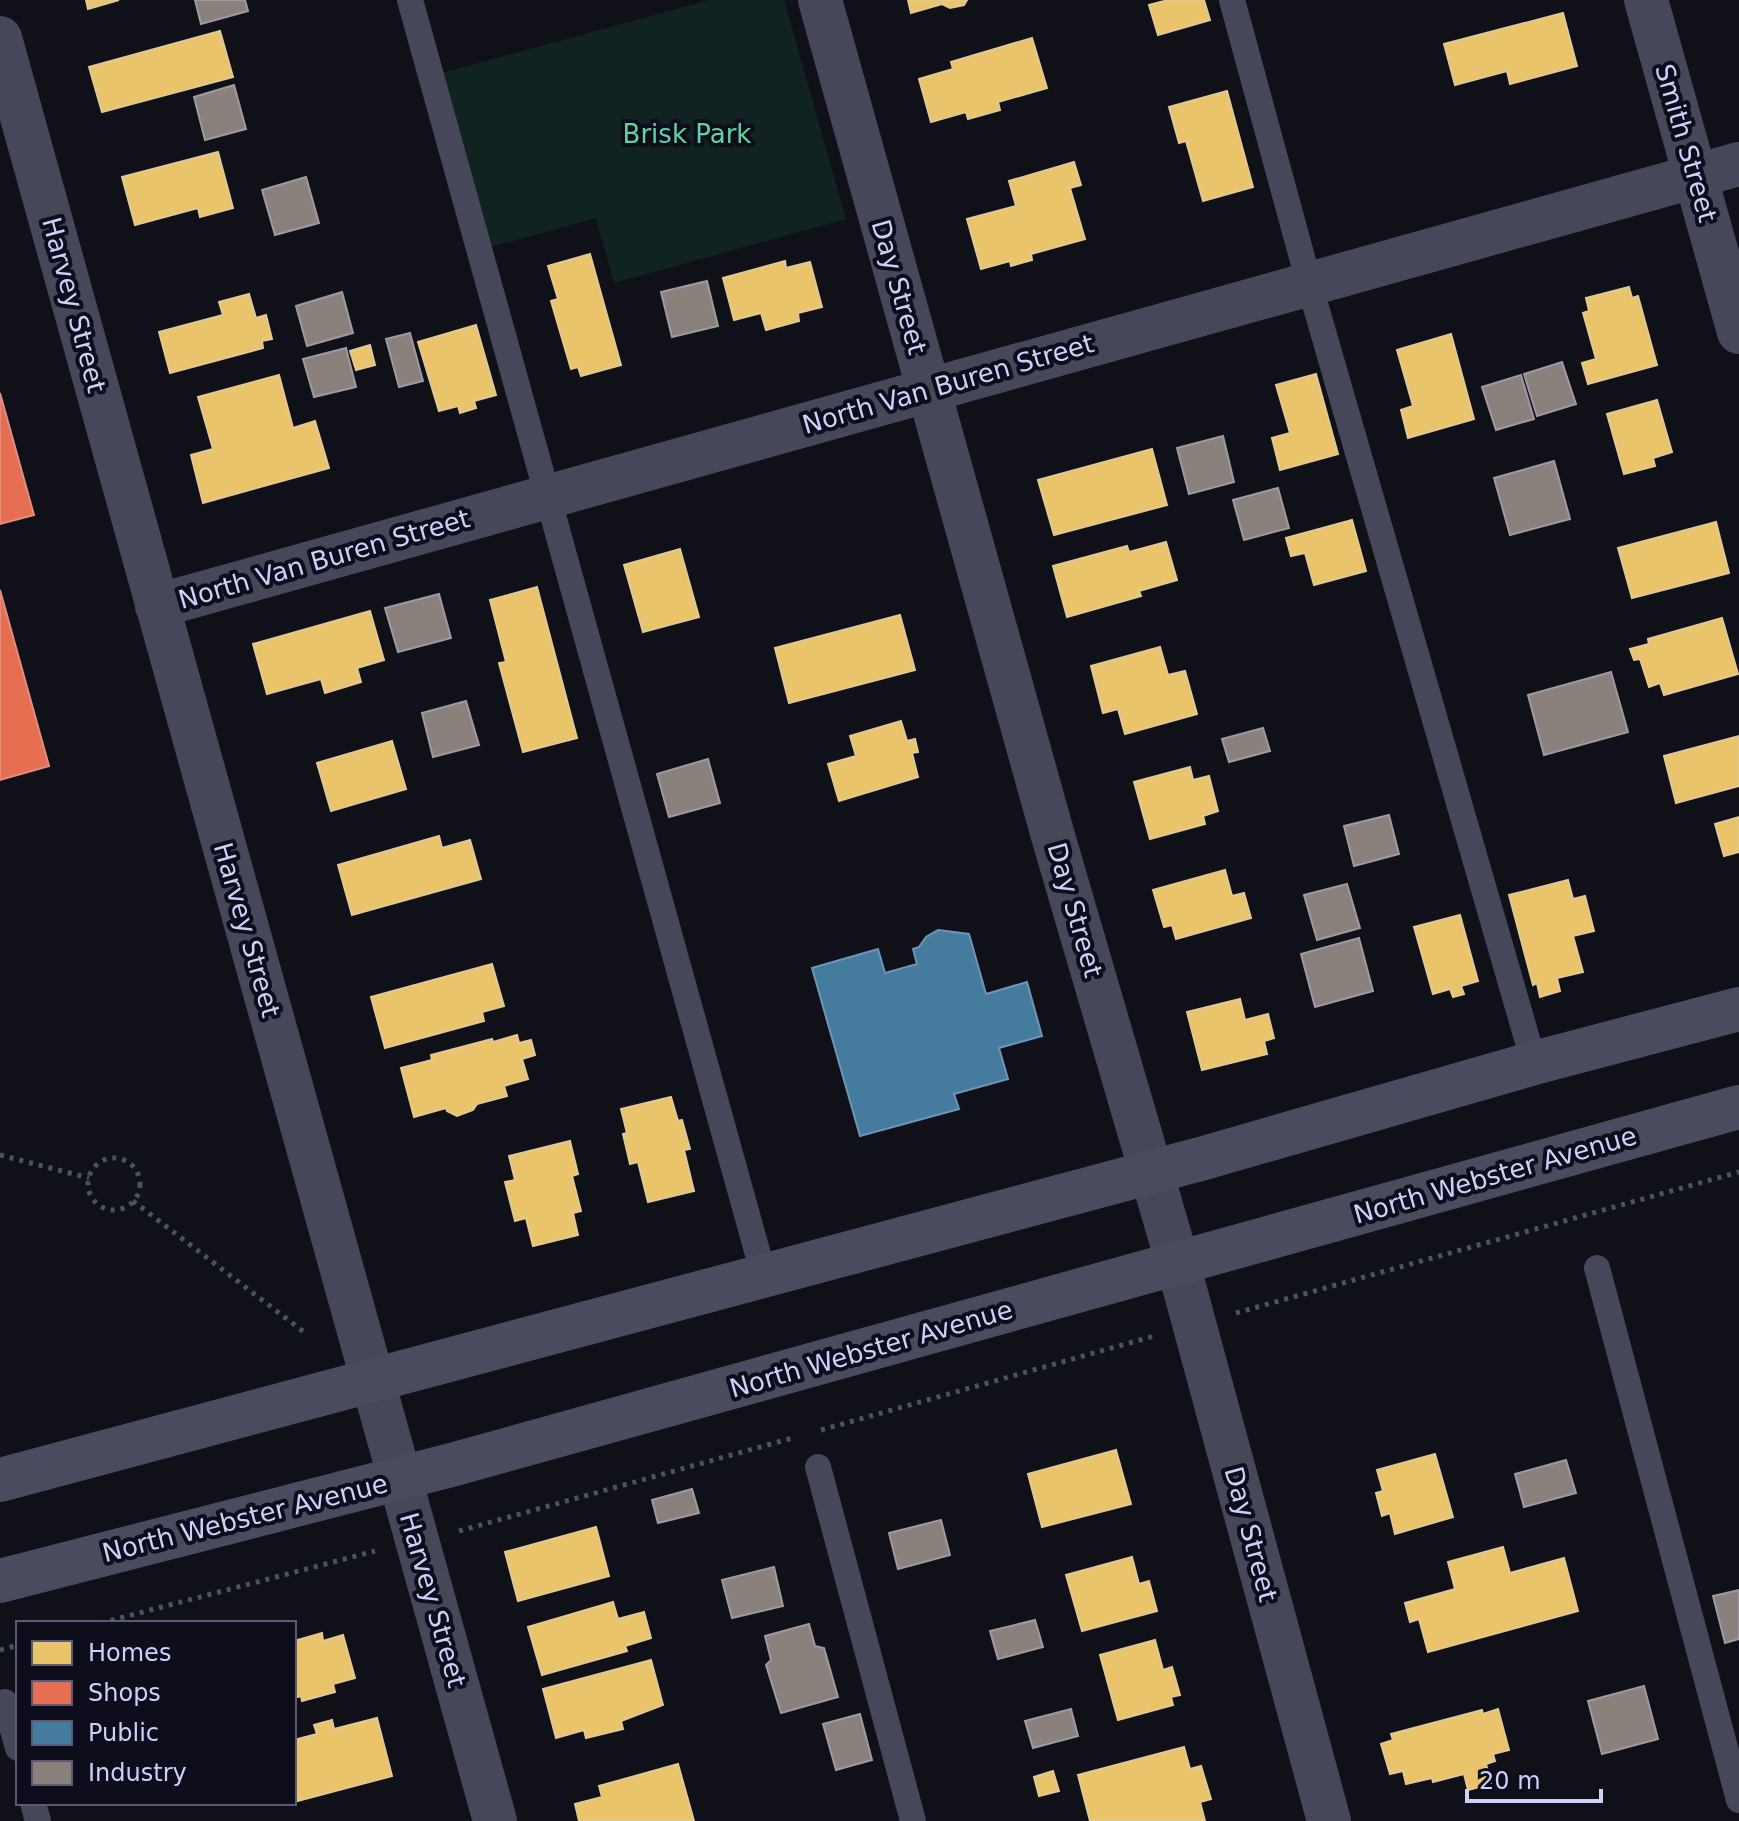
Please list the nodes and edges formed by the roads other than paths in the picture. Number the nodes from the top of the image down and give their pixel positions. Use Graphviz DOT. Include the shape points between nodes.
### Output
graph roads {
  1 [pos="410,0"];
  2 [pos="820,0"];
  3 [pos="1232,0"];
  4 [pos="1646,0"];
  5 [pos="0,38"];
  6 [pos="1739,164"];
  7 [pos="1695,176"];
  8 [pos="1309,283"];
  9 [pos="1739,332"];
  10 [pos="928,389"];
  11 [pos="547,496"];
  12 [pos="157,606"];
  13 [pos="1739,1009"];
  14 [pos="1534,1063"];
  15 [pos="1739,1107"];
  16 [pos="1150,1172"];
  17 [pos="1178,1264"];
  18 [pos="1597,1268"];
  19 [pos="764,1276"];
  20 [pos="374,1381"];
  21 [pos="818,1467"];
  22 [pos="399,1478"];
  23 [pos="0,1480"];
  24 [pos="0,1581"];
  25 [pos="5,1702"];
  26 [pos="16,1741"];
  27 [pos="1739,1800"];
  28 [pos="495,1821"];
  29 [pos="913,1821"];
  30 [pos="1329,1821"];
  1 -- 11 [label="lane"];
  2 -- 10 [label="street, Day Street"];
  3 -- 8 [label="lane"];
  4 -- 7 [label="street, Smith Street"];
  5 -- 12 [label="street, Harvey Street"];
  6 -- 7 [label="street, North Van Buren Street"];
  7 -- 8 [label="street, North Van Buren Street"];
  7 -- 9 [label="street, Smith Street"];
  8 -- 10 [label="street, North Van Buren Street"];
  8 -- 14 [label="lane"];
  10 -- 11 [label="street, North Van Buren Street"];
  10 -- 16 [label="street, Day Street"];
  11 -- 12 [label="street, North Van Buren Street"];
  11 -- 19 [label="lane"];
  12 -- 20 [label="street, Harvey Street"];
  13 -- 14 [label="main road"];
  14 -- 16 [label="main road"];
  15 -- 17 [label="main road, North Webster Avenue"];
  16 -- 17 [label="street, Day Street"];
  16 -- 19 [label="main road"];
  17 -- 22 [label="main road, North Webster Avenue"];
  17 -- 30 [label="street, Day Street"];
  18 -- 27 [label="lane"];
  19 -- 20 [label="main road"];
  20 -- 22 [label="street, Harvey Street"];
  20 -- 23 [label="main road"];
  21 -- 29 [label="lane"];
  22 -- 24 [label="main road, North Webster Avenue"];
  22 -- 28 [label="street, Harvey Street"];
  25 -- 26 [label="lane"];
}
